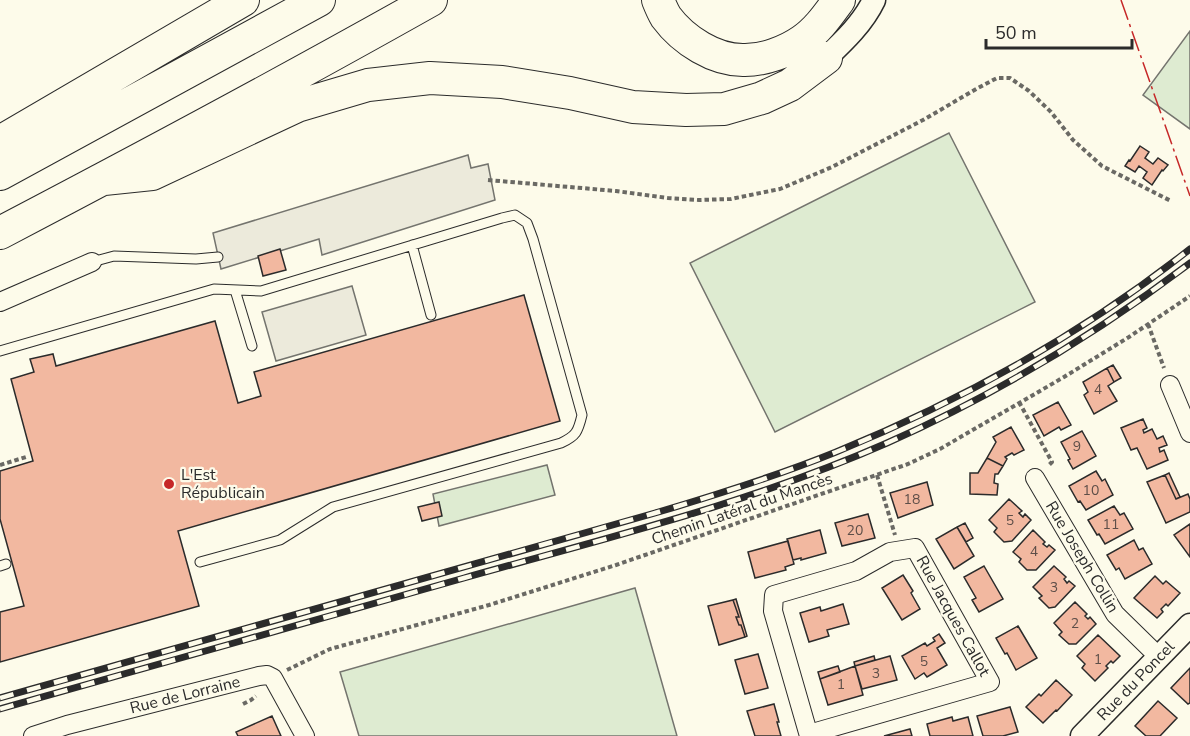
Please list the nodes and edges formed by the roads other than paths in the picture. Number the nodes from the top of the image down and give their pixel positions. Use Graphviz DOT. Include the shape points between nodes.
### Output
graph roads {
  1 [pos="319,0"];
  2 [pos="431,0"];
  3 [pos="658,0"];
  4 [pos="839,0"];
  5 [pos="877,3"];
  6 [pos="234,4"];
  7 [pos="826,58"];
  8 [pos="0,142"];
  9 [pos="0,174"];
  10 [pos="104,179"];
  11 [pos="0,233"];
  12 [pos="412,245"];
  13 [pos="218,257"];
  14 [pos="92,262"];
  15 [pos="235,290"];
  16 [pos="0,302"];
  17 [pos="431,315"];
  18 [pos="252,346"];
  19 [pos="0,351"];
  20 [pos="1170,385"];
  21 [pos="1190,433"];
  22 [pos="1035,478"];
  23 [pos="200,562"];
  24 [pos="1190,625"];
  25 [pos="1159,657"];
  26 [pos="809,735"];
  27 [pos="33,736"];
  28 [pos="305,736"];
  29 [pos="1082,736"];
  1 -- 9 [label="highway"];
  2 -- 10 [label="highway"];
  3 -- 4 [label="highway" via="666,17 702,49 744,60 781,52 802,41"];
  5 -- 7 [label="street"];
  6 -- 8 [label="highway"];
  7 -- 10 [label="highway" via="790,85 724,109 633,107 502,82 430,78 368,85 297,106 152,174"];
  10 -- 11 [label="highway"];
  12 -- 15 [label="lane" via="261,291"];
  12 -- 17 [label="lane"];
  12 -- 23 [label="lane" via="515,215 526,223 582,416 578,429 561,443 333,507 280,540"];
  13 -- 14 [label="lane" via="114,256"];
  14 -- 16 [label="street"];
  15 -- 18 [label="lane"];
  15 -- 19 [label="lane" via="214,290"];
  20 -- 21 [label="street"];
  22 -- 25 [label="street, Rue Joseph Collin" via="1115,614"];
  24 -- 25 [label="street, Rue du Poncel"];
  25 -- 29 [label="street, Rue du Poncel"];
  26 -- 26 [label="street, Rue Jacques Callot" via="990,682 915,548 890,552 856,571 774,595 773,611"];
  27 -- 28 [label="street, Rue de Lorraine" via="67,724 267,675 273,678"];
}
